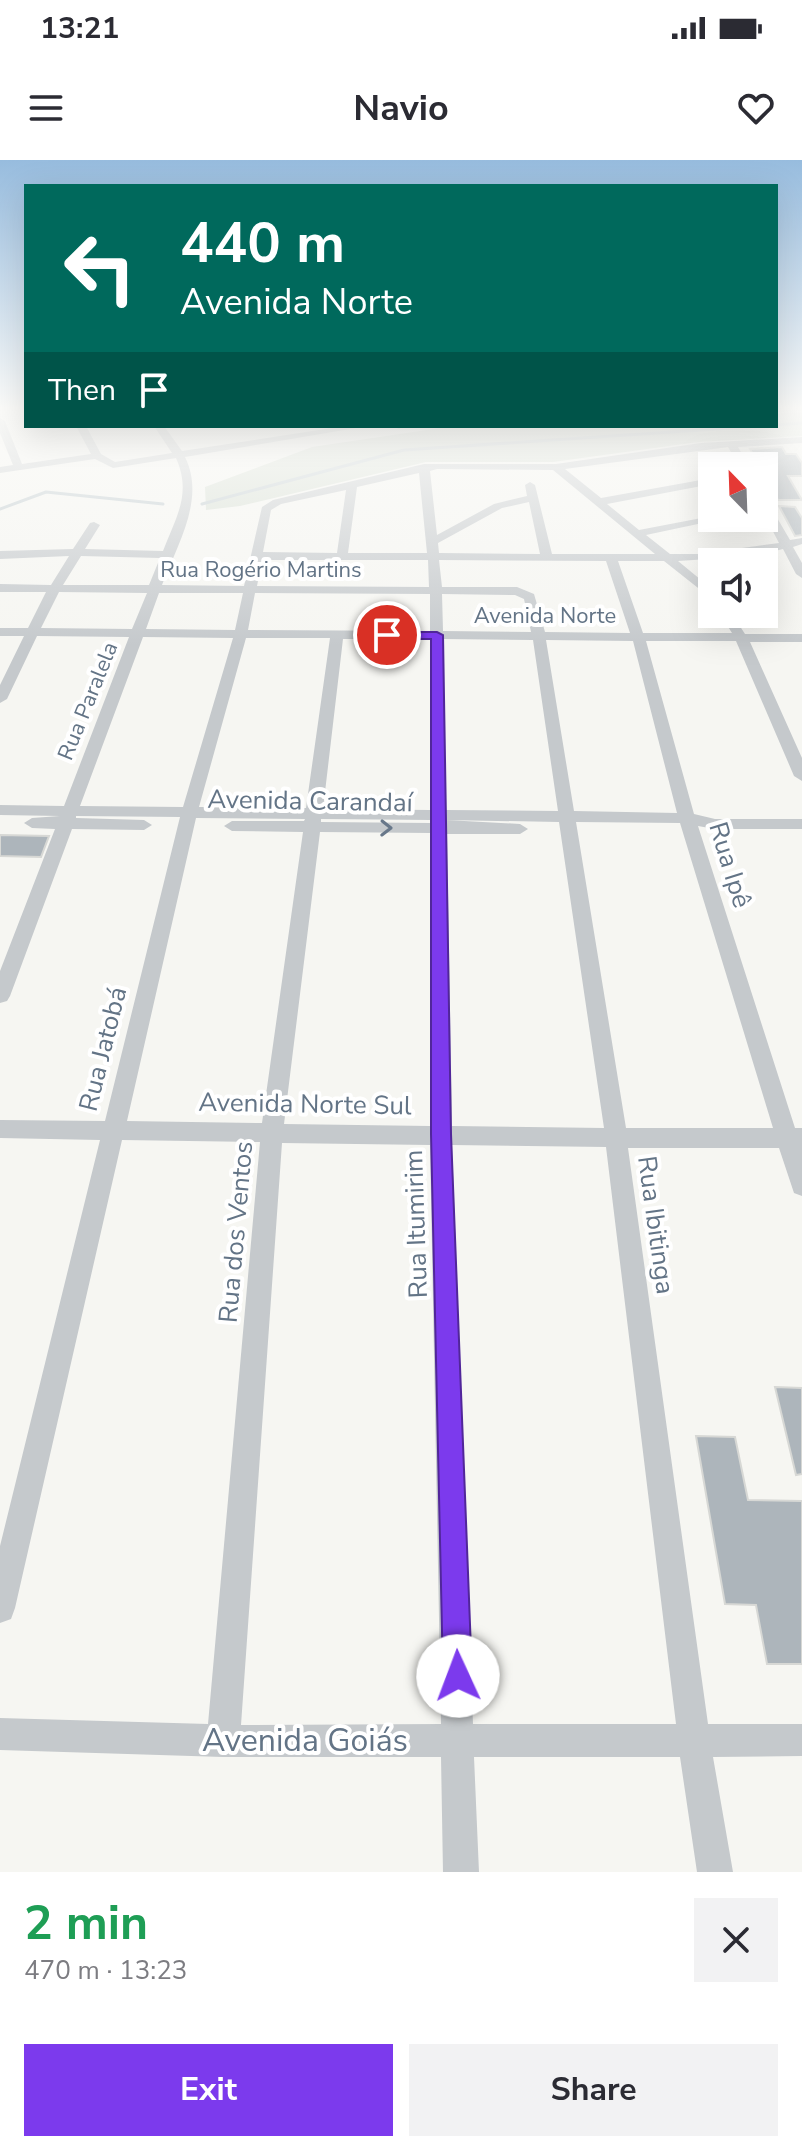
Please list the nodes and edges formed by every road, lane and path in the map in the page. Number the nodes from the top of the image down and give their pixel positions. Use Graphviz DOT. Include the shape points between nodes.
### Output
graph roads {
  1 [pos="190,487"];
  2 [pos="341,487"];
  3 [pos="352,487"];
  4 [pos="426,487"];
  5 [pos="530,487"];
  6 [pos="580,487"];
  7 [pos="680,487"];
  8 [pos="534,498"];
  9 [pos="598,502"];
  10 [pos="698,522"];
  11 [pos="94,525"];
  12 [pos="778,530"];
  13 [pos="639,533"];
  14 [pos="802,541"];
  15 [pos="787,546"];
  16 [pos="433,550"];
  17 [pos="78,552"];
  18 [pos="0,555"];
  19 [pos="168,555"];
  20 [pos="257,556"];
  21 [pos="342,557"];
  22 [pos="670,558"];
  23 [pos="547,559"];
  24 [pos="611,559"];
  25 [pos="802,574"];
  26 [pos="698,583"];
  27 [pos="0,588"];
  28 [pos="54,589"];
  29 [pos="155,589"];
  30 [pos="250,590"];
  31 [pos="436,591"];
  32 [pos="522,592"];
  33 [pos="735,628"];
  34 [pos="0,632"];
  35 [pos="33,632"];
  36 [pos="139,633"];
  37 [pos="241,633"];
  38 [pos="337,635"];
  39 [pos="437,635"];
  40 [pos="539,636"];
  41 [pos="638,636"];
  42 [pos="741,637"];
  43 [pos="802,638"];
  44 [pos="0,699"];
  45 [pos="802,776"];
  46 [pos="0,810"];
  47 [pos="66,816"];
  48 [pos="188,818"];
  49 [pos="313,820"];
  50 [pos="439,821"];
  51 [pos="568,822"];
  52 [pos="0,823"];
  53 [pos="689,824"];
  54 [pos="802,824"];
  55 [pos="0,996"];
  56 [pos="0,1129"];
  57 [pos="113,1129"];
  58 [pos="272,1133"];
  59 [pos="441,1134"];
  60 [pos="616,1138"];
  61 [pos="795,1138"];
  62 [pos="802,1186"];
  63 [pos="0,1608"];
  64 [pos="0,1734"];
  65 [pos="694,1738"];
  66 [pos="460,1740"];
  67 [pos="802,1740"];
  68 [pos="223,1741"];
  69 [pos="461,1872"];
  70 [pos="715,1872"];
  1 -- 19 [label="street, Rua Paralela"];
  2 -- 20 [label="street, Rua Jatobá" via="268,506"];
  3 -- 21 [label="street"];
  4 -- 16 [label="street, Rua Itumirim"];
  5 -- 8 [label="street"];
  6 -- 9 [label="street"];
  7 -- 9 [label="street"];
  8 -- 16 [label="street" via="498,506"];
  8 -- 23 [label="street"];
  9 -- 13 [label="street"];
  10 -- 13 [label="street"];
  11 -- 17 [label="street"];
  12 -- 15 [label="street"];
  13 -- 22 [label="street"];
  14 -- 15 [label="street"];
  15 -- 22 [label="street" via="723,557"];
  15 -- 25 [label="street"];
  16 -- 21 [label="street"];
  16 -- 23 [label="street"];
  16 -- 31 [label="street, Rua Itumirim"];
  17 -- 18 [label="street"];
  17 -- 19 [label="street"];
  17 -- 28 [label="street"];
  19 -- 29 [label="street, Rua Paralela"];
  20 -- 21 [label="street"];
  20 -- 30 [label="street, Rua Jatobá"];
  22 -- 24 [label="street"];
  22 -- 26 [label="street"];
  23 -- 24 [label="street"];
  24 -- 41 [label="street, Rua Ipê"];
  27 -- 28 [label="street, Rua Rogério Martins"];
  28 -- 29 [label="street, Rua Rogério Martins"];
  28 -- 35 [label="street"];
  29 -- 30 [label="street, Rua Rogério Martins"];
  29 -- 36 [label="street, Rua Paralela"];
  30 -- 31 [label="street, Rua Rogério Martins"];
  30 -- 37 [label="street, Rua Jatobá"];
  31 -- 32 [label="street, Rua Rogério Martins"];
  31 -- 39 [label="street, Rua Itumirim"];
  32 -- 40 [label="street, Rua Ibitinga" via="530,597"];
  33 -- 42 [label="street"];
  34 -- 35 [label="street, Avenida Norte"];
  35 -- 36 [label="street, Avenida Norte"];
  35 -- 44 [label="street"];
  36 -- 37 [label="street, Avenida Norte"];
  36 -- 47 [label="street, Rua Paralela"];
  37 -- 38 [label="street, Avenida Norte"];
  37 -- 48 [label="street, Rua Jatobá"];
  38 -- 39 [label="street, Avenida Norte"];
  38 -- 49 [label="street, Rua dos Ventos"];
  39 -- 40 [label="street, Avenida Norte"];
  39 -- 50 [label="street, Rua Itumirim"];
  40 -- 41 [label="street, Avenida Norte"];
  40 -- 51 [label="street, Rua Ibitinga"];
  41 -- 42 [label="street, Avenida Norte"];
  41 -- 53 [label="street, Rua Ipê"];
  42 -- 43 [label="street, Avenida Norte"];
  42 -- 45 [label="street"];
  46 -- 47 [label="street, Avenida Carandaí"];
  47 -- 48 [label="street, Avenida Carandaí"];
  47 -- 52 [label="street, Avenida Carandaí"];
  47 -- 55 [label="street, Rua Paralela"];
  48 -- 49 [label="street, Avenida Carandaí"];
  48 -- 57 [label="street, Rua Jatobá"];
  49 -- 50 [label="street, Avenida Carandaí"];
  49 -- 58 [label="street, Rua dos Ventos"];
  50 -- 51 [label="street, Avenida Carandaí"];
  50 -- 59 [label="street, Rua Itumirim"];
  51 -- 53 [label="street, Avenida Carandaí"];
  51 -- 60 [label="street, Rua Ibitinga"];
  53 -- 54 [label="street, Avenida Carandaí"];
  53 -- 61 [label="street, Rua Ipê"];
  56 -- 57 [label="street, Avenida Norte Sul"];
  57 -- 58 [label="street, Avenida Norte Sul"];
  57 -- 63 [label="street, Rua Jatobá"];
  58 -- 59 [label="street, Avenida Norte Sul"];
  58 -- 68 [label="street, Rua dos Ventos"];
  59 -- 60 [label="street, Avenida Norte Sul"];
  59 -- 66 [label="street, Rua Itumirim"];
  60 -- 61 [label="street, Avenida Norte Sul"];
  60 -- 65 [label="street, Rua Ibitinga"];
  61 -- 62 [label="street, Rua Ipê"];
  64 -- 68 [label="street, Avenida Goiás"];
  65 -- 66 [label="street, Avenida Goiás"];
  65 -- 67 [label="street, Avenida Goiás"];
  65 -- 70 [label="street, Rua Ibitinga"];
  66 -- 68 [label="street, Avenida Goiás"];
  66 -- 69 [label="street, Rua Itumirim"];
}
